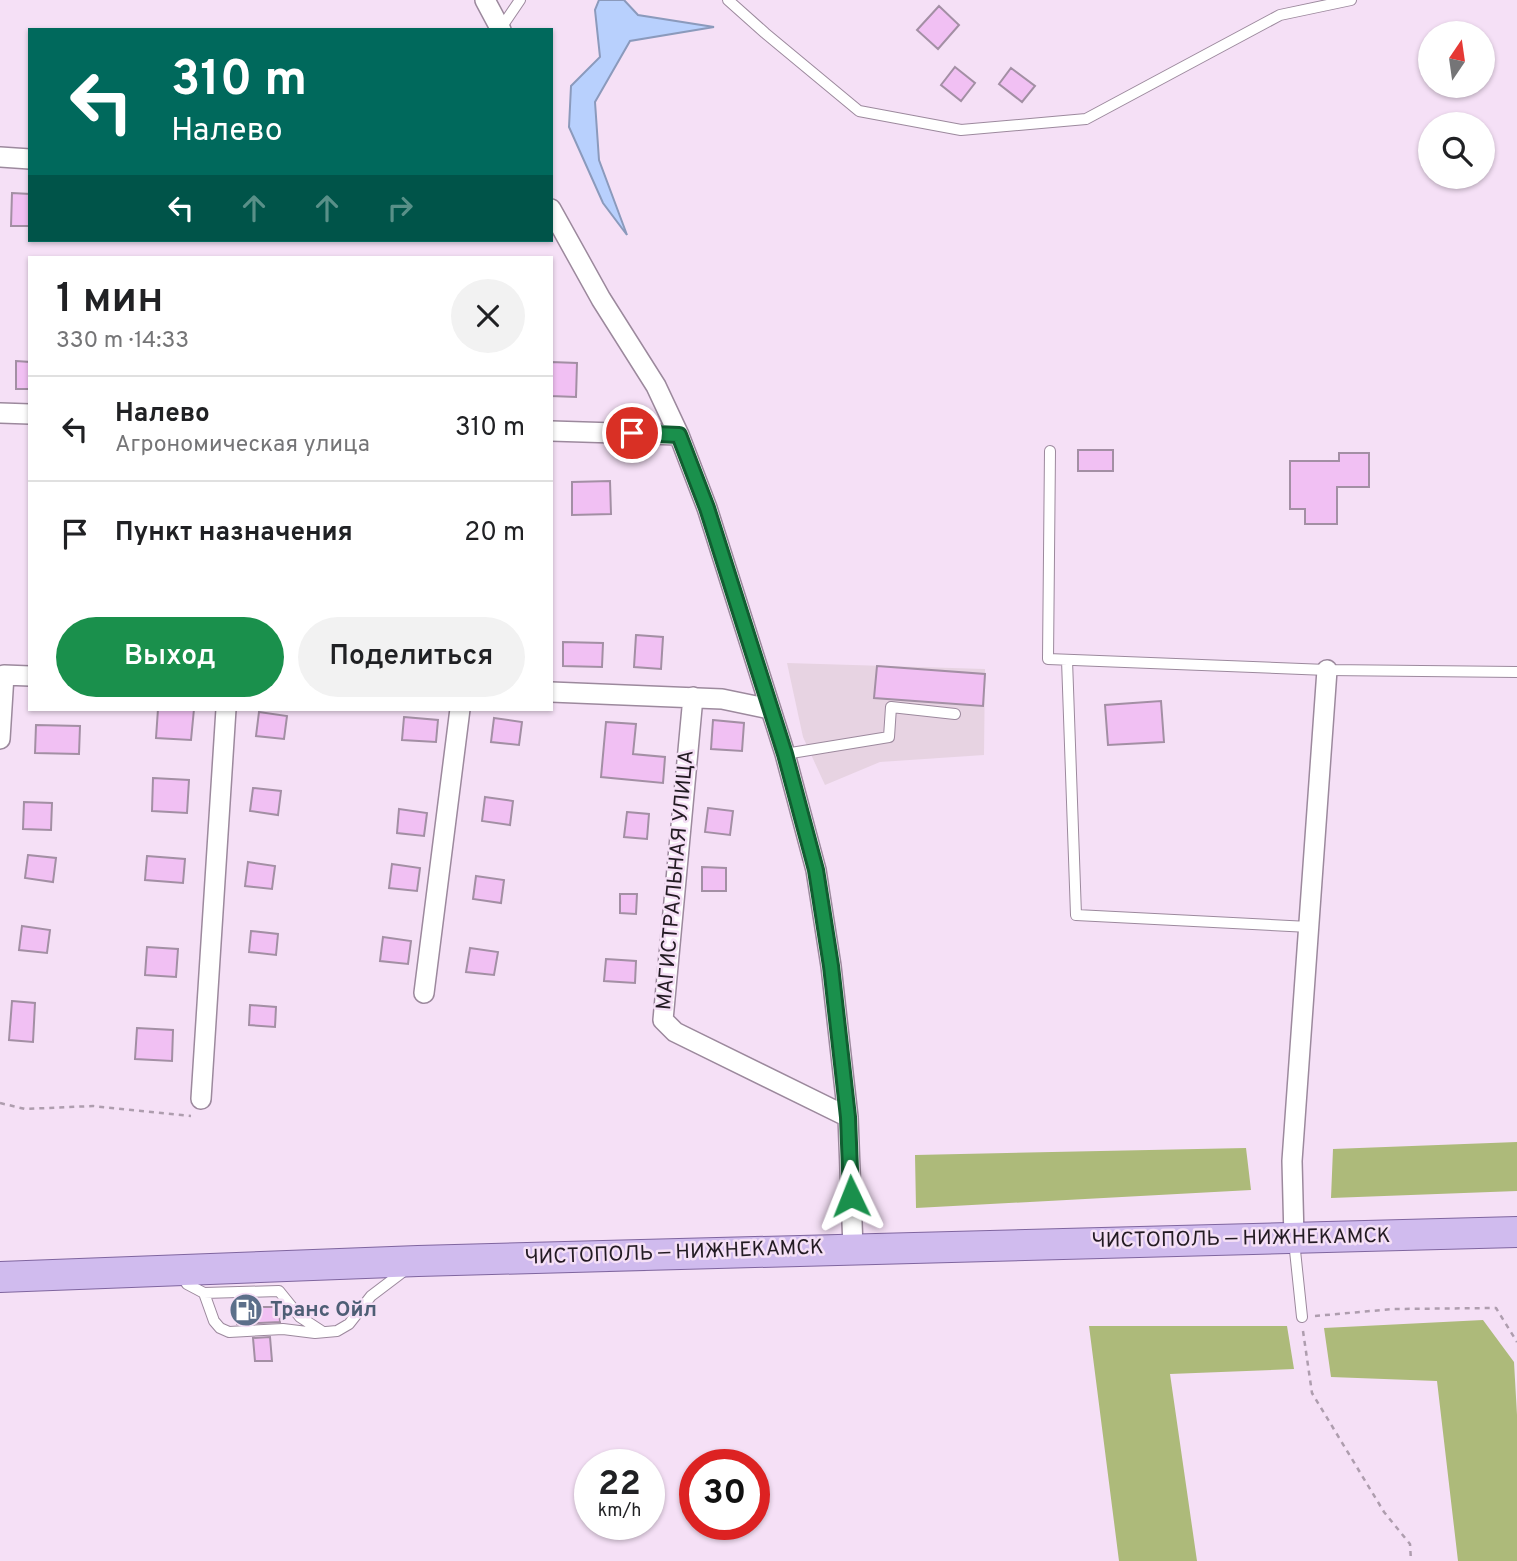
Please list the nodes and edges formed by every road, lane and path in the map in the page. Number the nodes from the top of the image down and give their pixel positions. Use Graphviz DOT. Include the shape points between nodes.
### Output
graph roads {
  1 [pos="485,0"];
  2 [pos="520,0"];
  3 [pos="728,0"];
  4 [pos="1351,0"];
  5 [pos="500,28"];
  6 [pos="502,28"];
  7 [pos="0,157"];
  8 [pos="28,159"];
  9 [pos="553,213"];
  10 [pos="0,413"];
  11 [pos="28,414"];
  12 [pos="553,431"];
  13 [pos="679,435"];
  14 [pos="1050,451"];
  15 [pos="1067,660"];
  16 [pos="1327,670"];
  17 [pos="1517,672"];
  18 [pos="2,675"];
  19 [pos="28,676"];
  20 [pos="553,692"];
  21 [pos="693,697"];
  22 [pos="770,709"];
  23 [pos="226,711"];
  24 [pos="460,711"];
  25 [pos="956,714"];
  26 [pos="0,739"];
  27 [pos="785,754"];
  28 [pos="1309,927"];
  29 [pos="424,993"];
  30 [pos="201,1099"];
  31 [pos="0,1103"];
  32 [pos="848,1117"];
  33 [pos="1517,1232"];
  34 [pos="1294,1238"];
  35 [pos="853,1248"];
  36 [pos="418,1261"];
  37 [pos="175,1268"];
  38 [pos="0,1277"];
  39 [pos="204,1293"];
  40 [pos="1302,1317"];
  41 [pos="323,1332"];
  42 [pos="1517,1342"];
  43 [pos="1411,1561"];
  1 -- 5 [label="street"];
  2 -- 6 [label="lane"];
  3 -- 4 [label="lane" via="859,111 961,130 1086,120 1280,15"];
  7 -- 8 [label="street"];
  9 -- 13 [label="street" via="656,386"];
  10 -- 11 [label="street"];
  12 -- 13 [label="street"];
  13 -- 22 [label="street" via="707,508"];
  14 -- 15 [label="lane" via="1048,659"];
  15 -- 16 [label="lane"];
  15 -- 28 [label="lane" via="1076,915"];
  16 -- 17 [label="lane"];
  16 -- 28 [label="street"];
  18 -- 19 [label="street"];
  18 -- 26 [label="street"];
  20 -- 21 [label="street"];
  21 -- 22 [label="street"];
  21 -- 32 [label="street, МАГИСТРАЛЬНАЯ УЛИЦА" via="663,1020 675,1032"];
  22 -- 27 [label="street"];
  23 -- 30 [label="street"];
  24 -- 29 [label="street"];
  25 -- 27 [label="lane" via="891,707 889,737"];
  27 -- 32 [label="street" via="816,870"];
  28 -- 34 [label="street" via="1292,1161"];
  30 -- 31 [label="path" via="195,1116 93,1106 25,1109"];
  32 -- 35 [label="street"];
  33 -- 34 [label="main road, ЧИСТОПОЛЬ — НИЖНЕКАМСК"];
  34 -- 35 [label="main road, ЧИСТОПОЛЬ — НИЖНЕКАМСК"];
  34 -- 40 [label="lane"];
  35 -- 36 [label="main road, ЧИСТОПОЛЬ — НИЖНЕКАМСК"];
  36 -- 37 [label="main road, ЧИСТОПОЛЬ — НИЖНЕКАМСК"];
  36 -- 41 [label="lane" via="372,1296 349,1324"];
  37 -- 38 [label="main road, ЧИСТОПОЛЬ — НИЖНЕКАМСК"];
  37 -- 39 [label="lane" via="187,1284"];
  39 -- 41 [label="lane" via="279,1291 300,1317"];
  39 -- 41 [label="lane" via="214,1321 229,1332"];
  40 -- 42 [label="path" via="1393,1309 1496,1308"];
  40 -- 43 [label="path" via="1312,1393 1384,1512 1410,1544"];
}
